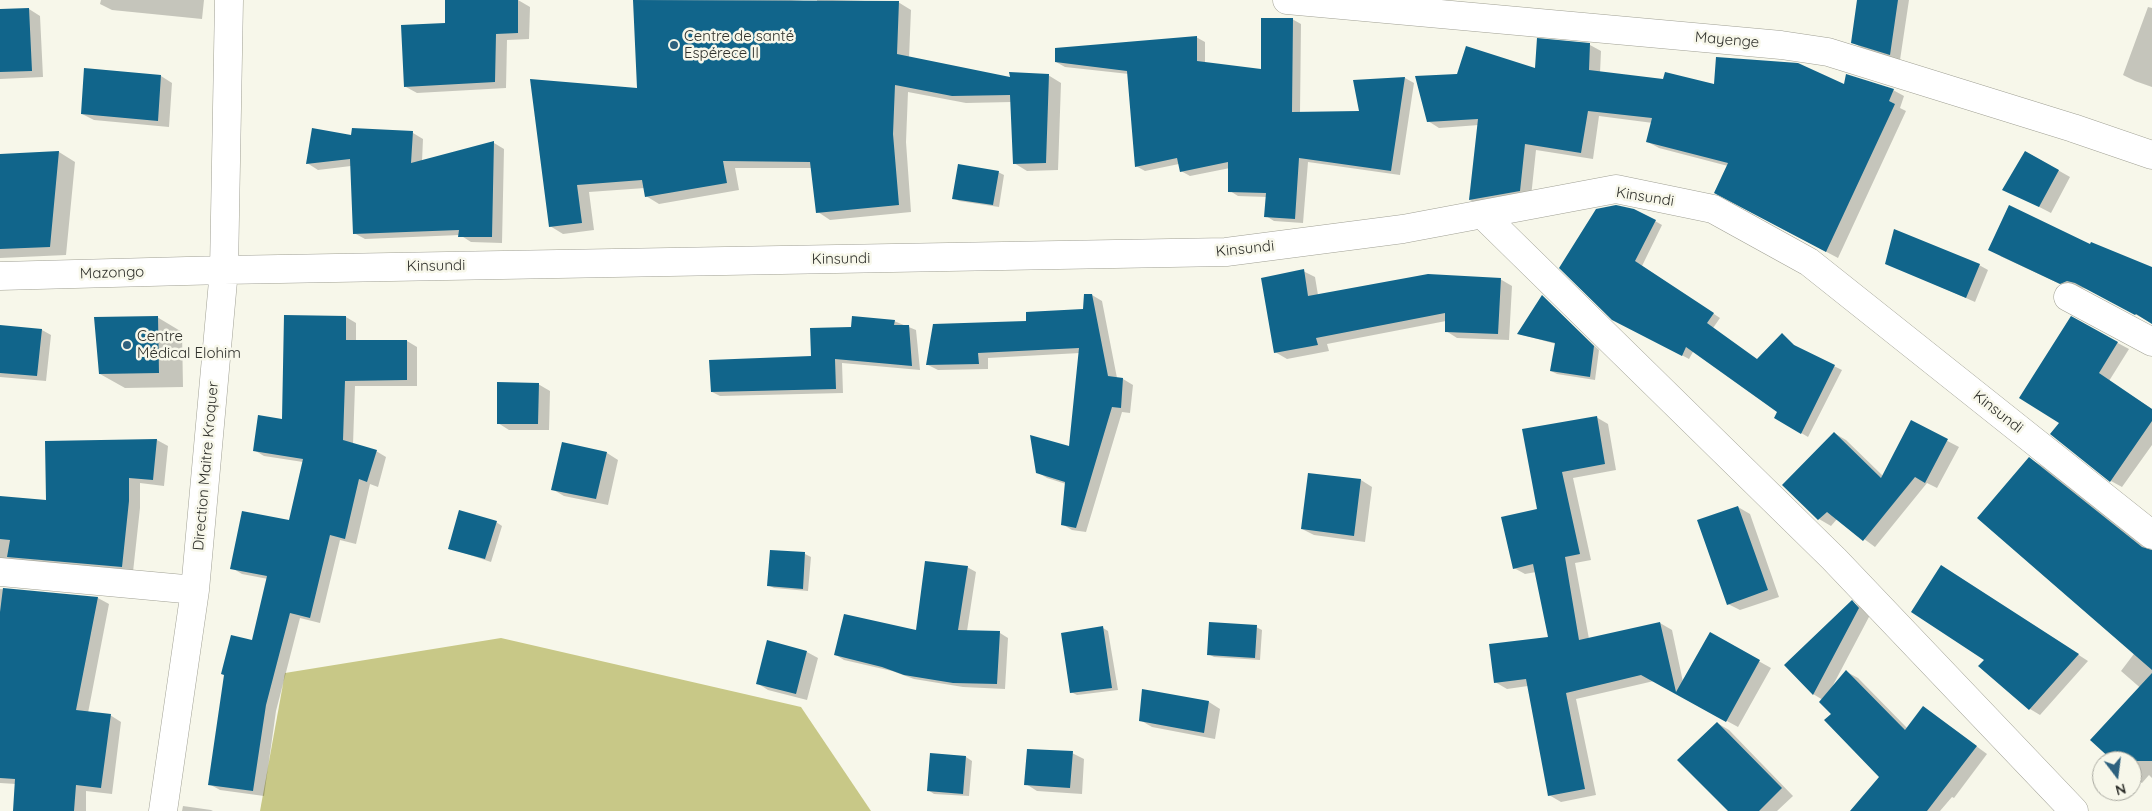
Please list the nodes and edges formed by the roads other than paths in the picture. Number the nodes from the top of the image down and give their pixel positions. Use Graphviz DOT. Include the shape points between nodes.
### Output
graph roads {
  1 [pos="229,0"];
  2 [pos="1287,0"];
  3 [pos="2152,155"];
  4 [pos="1484,216"];
  5 [pos="224,270"];
  6 [pos="0,276"];
  7 [pos="2068,297"];
  8 [pos="2152,342"];
  9 [pos="2152,535"];
  10 [pos="0,572"];
  11 [pos="195,590"];
  12 [pos="163,811"];
  13 [pos="2074,811"];
  1 -- 5 [label="street, Direction Maitre Kroquer"];
  2 -- 3 [label="street, Mayenge" via="1828,52"];
  4 -- 5 [label="street, Kinsundi" via="1226,252"];
  4 -- 9 [label="street, Kinsundi" via="1616,190 1713,209 1809,262"];
  4 -- 13 [label="street" via="1834,559"];
  5 -- 6 [label="street, Mazongo"];
  5 -- 11 [label="street, Direction Maitre Kroquer"];
  7 -- 8 [label="street"];
  10 -- 11 [label="street"];
  11 -- 12 [label="street, Direction Maitre Kroquer"];
}
